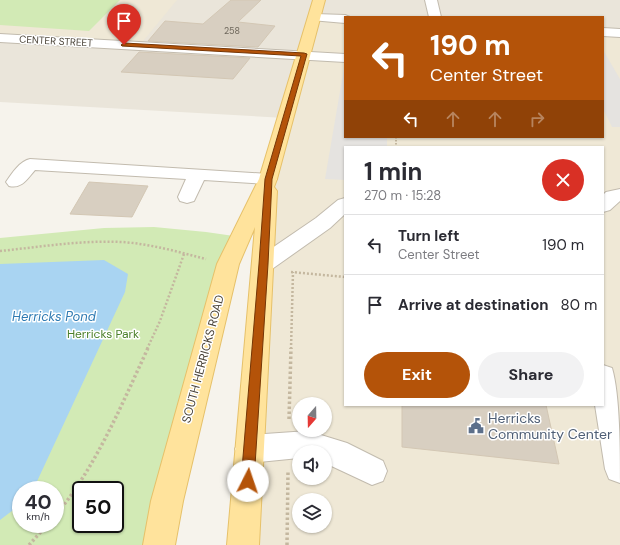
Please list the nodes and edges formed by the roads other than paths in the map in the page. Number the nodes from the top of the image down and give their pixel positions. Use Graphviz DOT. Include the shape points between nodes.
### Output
graph roads {
  1 [pos="319,0"];
  2 [pos="431,0"];
  3 [pos="435,16"];
  4 [pos="315,18"];
  5 [pos="344,19"];
  6 [pos="604,32"];
  7 [pos="620,33"];
  8 [pos="0,38"];
  9 [pos="304,54"];
  10 [pos="344,58"];
  11 [pos="197,175"];
  12 [pos="268,179"];
  13 [pos="15,182"];
  14 [pos="620,195"];
  15 [pos="187,197"];
  16 [pos="344,205"];
  17 [pos="604,205"];
  18 [pos="264,264"];
  19 [pos="604,381"];
  20 [pos="250,449"];
  21 [pos="620,469"];
  22 [pos="372,471"];
  23 [pos="167,501"];
  24 [pos="143,545"];
  25 [pos="160,545"];
  26 [pos="243,545"];
  1 -- 4 [label="main road, SOUTH HERRICKS ROAD"];
  2 -- 3 [label="street"];
  4 -- 5 [label="street"];
  4 -- 9 [label="main road, SOUTH HERRICKS ROAD"];
  6 -- 7 [label="street"];
  8 -- 9 [label="street, CENTER STREET"];
  9 -- 10 [label="street, CENTER STREET"];
  9 -- 12 [label="main road, SOUTH HERRICKS ROAD"];
  11 -- 12 [label="street"];
  11 -- 13 [label="street" via="30,164"];
  11 -- 15 [label="street"];
  12 -- 18 [label="main road, SOUTH HERRICKS ROAD"];
  12 -- 23 [label="main road, SOUTH HERRICKS ROAD" via="228,264"];
  14 -- 17 [label="street" via="613,196"];
  16 -- 18 [label="street"];
  18 -- 20 [label="main road, SOUTH HERRICKS ROAD"];
  19 -- 21 [label="street"];
  20 -- 22 [label="street" via="308,444 337,453"];
  20 -- 26 [label="main road, SOUTH HERRICKS ROAD"];
  23 -- 24 [label="main road"];
  23 -- 25 [label="main road, SOUTH HERRICKS ROAD"];
}
